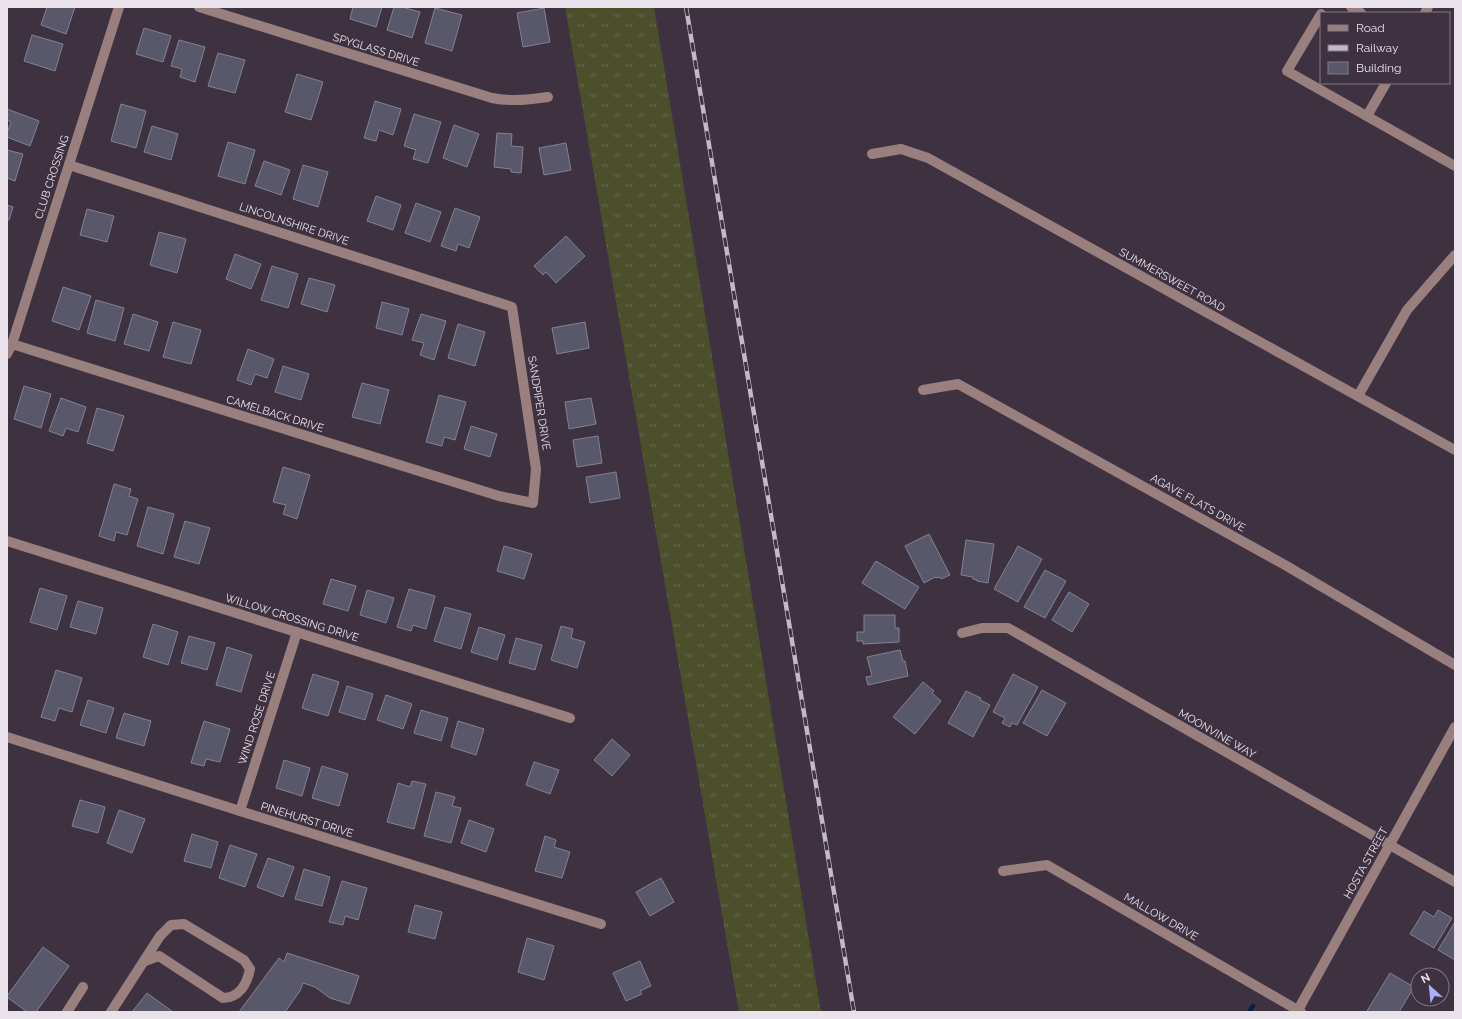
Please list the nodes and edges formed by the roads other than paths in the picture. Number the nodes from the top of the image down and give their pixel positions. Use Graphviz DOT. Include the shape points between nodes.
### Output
graph roads {
  1 [pos="119,7"];
  2 [pos="199,7"];
  3 [pos="1320,15"];
  4 [pos="1385,84"];
  5 [pos="548,97"];
  6 [pos="1367,116"];
  7 [pos="872,154"];
  8 [pos="69,164"];
  9 [pos="1455,166"];
  10 [pos="1455,255"];
  11 [pos="512,307"];
  12 [pos="12,344"];
  13 [pos="7,354"];
  14 [pos="923,390"];
  15 [pos="1358,396"];
  16 [pos="1455,450"];
  17 [pos="533,504"];
  18 [pos="7,541"];
  19 [pos="297,632"];
  20 [pos="962,633"];
  21 [pos="1455,665"];
  22 [pos="570,718"];
  23 [pos="1455,727"];
  24 [pos="7,737"];
  25 [pos="240,811"];
  26 [pos="1389,846"];
  27 [pos="1004,871"];
  28 [pos="1455,882"];
  29 [pos="601,924"];
  30 [pos="145,961"];
  31 [pos="83,987"];
  32 [pos="1299,1011"];
  33 [pos="67,1012"];
  34 [pos="111,1012"];
  1 -- 8 [label="street, CLUB CROSSING"];
  2 -- 5 [label="street, SPYGLASS DRIVE" via="492,98 504,101"];
  3 -- 6 [label="street" via="1287,72"];
  4 -- 6 [label="street"];
  6 -- 9 [label="street"];
  7 -- 15 [label="street, SUMMERSWEET ROAD" via="901,149 928,158"];
  8 -- 11 [label="street, LINCOLNSHIRE DRIVE"];
  8 -- 12 [label="street, CLUB CROSSING"];
  10 -- 15 [label="street" via="1407,310"];
  11 -- 17 [label="street, SANDPIPER DRIVE" via="536,469"];
  12 -- 13 [label="street, CLUB CROSSING"];
  12 -- 17 [label="street, CAMELBACK DRIVE" via="499,496"];
  14 -- 21 [label="street, AGAVE FLATS DRIVE" via="958,384 1285,565"];
  15 -- 16 [label="street, SUMMERSWEET ROAD"];
  18 -- 19 [label="street, WILLOW CROSSING DRIVE"];
  19 -- 22 [label="street, WILLOW CROSSING DRIVE"];
  19 -- 25 [label="street, WIND ROSE DRIVE"];
  20 -- 26 [label="street, MOONVINE WAY" via="982,628 1008,628"];
  23 -- 26 [label="street, HOSTA STREET"];
  24 -- 25 [label="street, PINEHURST DRIVE"];
  25 -- 29 [label="street, PINEHURST DRIVE"];
  26 -- 28 [label="street, MOONVINE WAY"];
  26 -- 32 [label="street, HOSTA STREET"];
  27 -- 32 [label="street, MALLOW DRIVE" via="1047,865"];
  30 -- 30 [label="street" via="159,956 223,998 231,998 239,993 248,979 250,969 244,960 184,924 171,925 160,936"];
  30 -- 34 [label="street"];
  31 -- 33 [label="street"];
}
